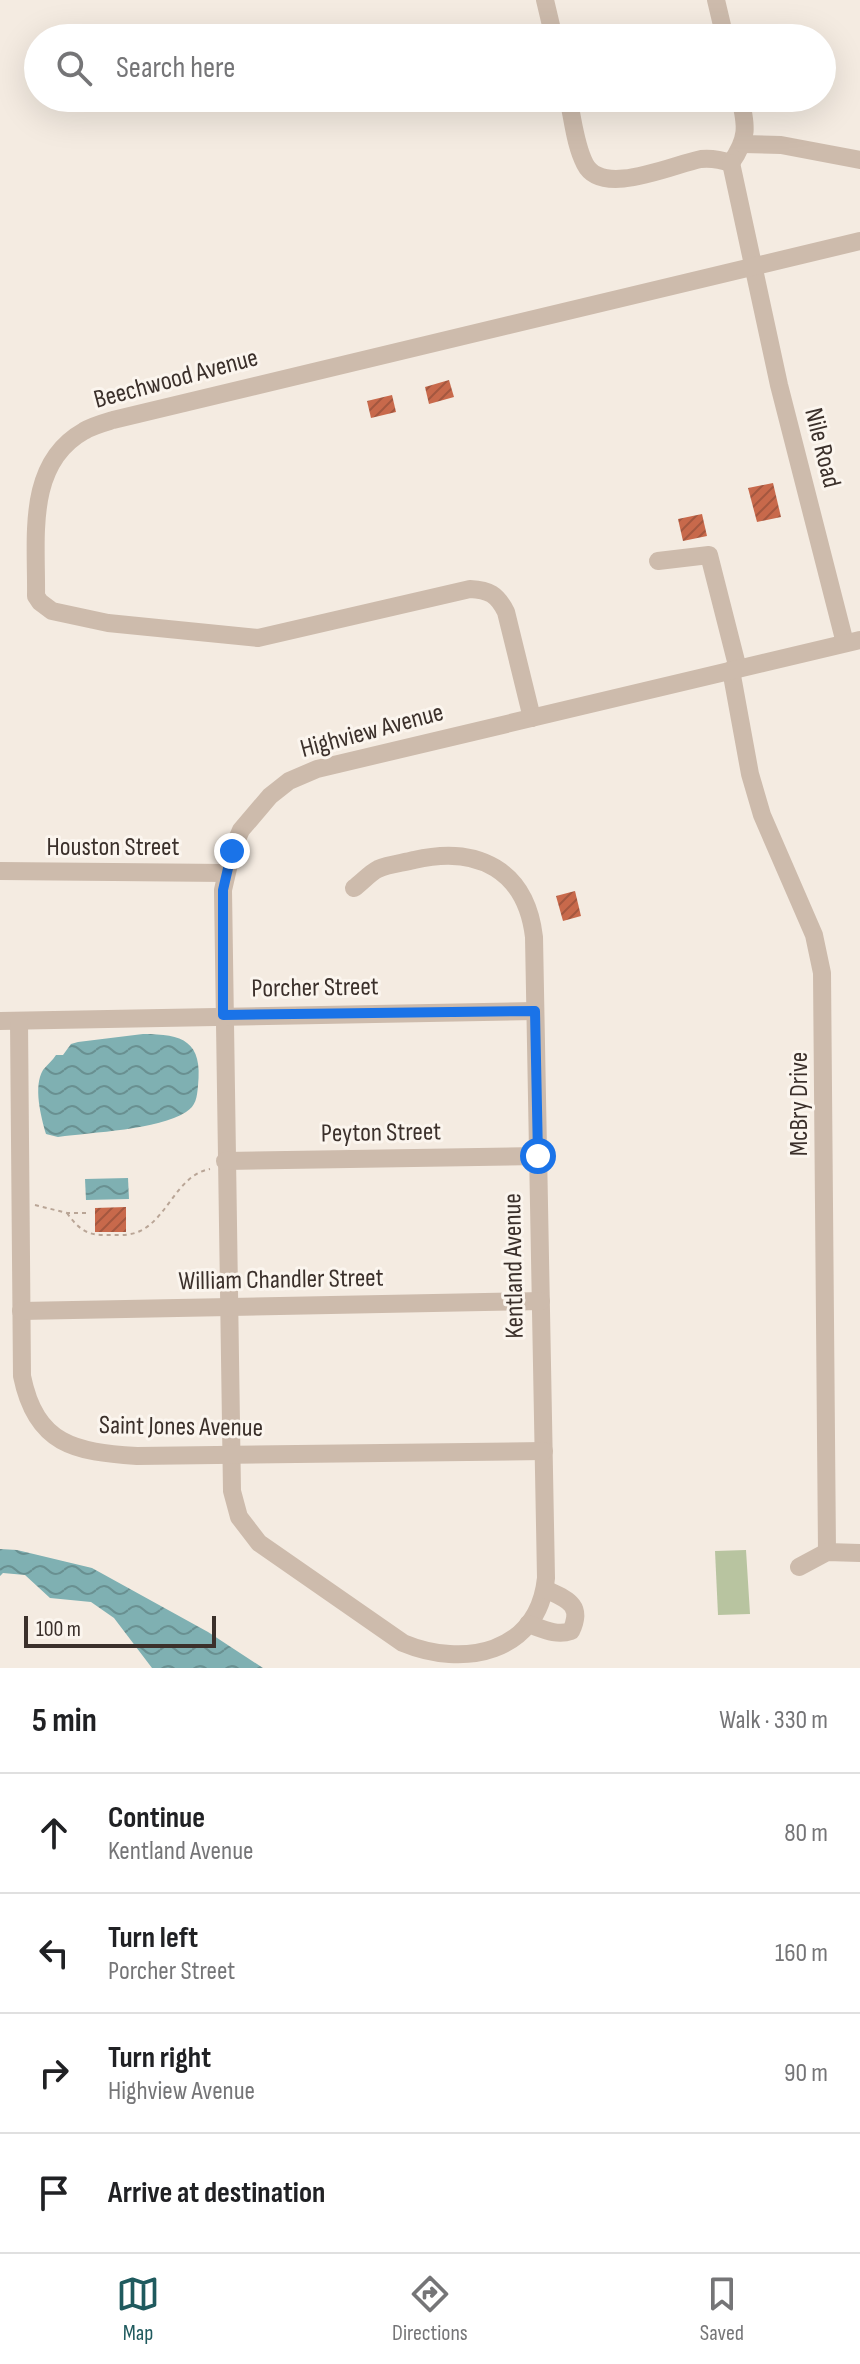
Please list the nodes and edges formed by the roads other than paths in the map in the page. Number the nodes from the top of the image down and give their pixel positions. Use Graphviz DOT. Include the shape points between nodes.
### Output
graph roads {
  1 [pos="545,0"];
  2 [pos="716,0"];
  3 [pos="551,24"];
  4 [pos="722,24"];
  5 [pos="572,112"];
  6 [pos="743,112"];
  7 [pos="743,144"];
  8 [pos="860,160"];
  9 [pos="731,163"];
  10 [pos="860,241"];
  11 [pos="752,265"];
  12 [pos="658,561"];
  13 [pos="852,641"];
  14 [pos="734,670"];
  15 [pos="532,718"];
  16 [pos="0,871"];
  17 [pos="226,873"];
  18 [pos="354,888"];
  19 [pos="535,1011"];
  20 [pos="223,1015"];
  21 [pos="0,1021"];
  22 [pos="19,1021"];
  23 [pos="538,1156"];
  24 [pos="220,1165"];
  25 [pos="541,1301"];
  26 [pos="228,1307"];
  27 [pos="21,1311"];
  28 [pos="544,1451"];
  29 [pos="231,1455"];
  30 [pos="827,1552"];
  31 [pos="860,1553"];
  32 [pos="799,1567"];
  33 [pos="545,1589"];
  34 [pos="528,1624"];
  35 [pos="437,1662"];
  36 [pos="475,1663"];
  1 -- 3 [label="street"];
  2 -- 4 [label="street"];
  5 -- 9 [label="street" via="585,165 602,178 633,177 704,159"];
  6 -- 7 [label="street"];
  7 -- 8 [label="street" via="781,145"];
  7 -- 9 [label="street"];
  9 -- 11 [label="street, Nile Road"];
  10 -- 11 [label="street, Beechwood Avenue"];
  11 -- 13 [label="street, Nile Road" via="779,385"];
  11 -- 15 [label="street, Beechwood Avenue" via="113,420 66,444 47,471 37,500 36,596 52,611 108,623 258,638 470,589 487,590 506,612"];
  12 -- 14 [label="street, McBry Drive" via="709,555"];
  13 -- 14 [label="street, Highview Avenue"];
  14 -- 15 [label="street, Highview Avenue"];
  14 -- 30 [label="street, McBry Drive" via="754,787 814,935 822,973"];
  15 -- 17 [label="street, Highview Avenue" via="317,769 289,781 241,830"];
  16 -- 17 [label="street, Houston Street"];
  17 -- 20 [label="street, Highview Avenue"];
  18 -- 19 [label="street, Kentland Avenue" via="379,868 436,855 475,858 509,877 532,915"];
  19 -- 20 [label="street, Porcher Street"];
  19 -- 23 [label="street, Kentland Avenue"];
  20 -- 22 [label="street, Porcher Street"];
  20 -- 24 [label="street, Highview Avenue"];
  21 -- 22 [label="street, Porcher Street"];
  22 -- 27 [label="street, Saint Jones Avenue"];
  23 -- 24 [label="street, Peyton Street"];
  23 -- 25 [label="street, Kentland Avenue"];
  24 -- 26 [label="street, Kentland Avenue"];
  25 -- 26 [label="street, William Chandler Street"];
  25 -- 28 [label="street, Kentland Avenue"];
  26 -- 27 [label="street, William Chandler Street"];
  26 -- 29 [label="street, Kentland Avenue"];
  27 -- 29 [label="street, Saint Jones Avenue" via="26,1396 35,1415 58,1438 105,1454"];
  28 -- 29 [label="street, Saint Jones Avenue"];
  28 -- 33 [label="street, Kentland Avenue"];
  29 -- 35 [label="street, Kentland Avenue" via="239,1517 259,1543"];
  30 -- 31 [label="street"];
  30 -- 32 [label="street"];
  33 -- 34 [label="street, Kentland Avenue"];
  33 -- 34 [label="street" via="575,1609 578,1616 571,1631 552,1633"];
  34 -- 36 [label="street, Kentland Avenue"];
  35 -- 36 [label="street, Kentland Avenue"];
}
